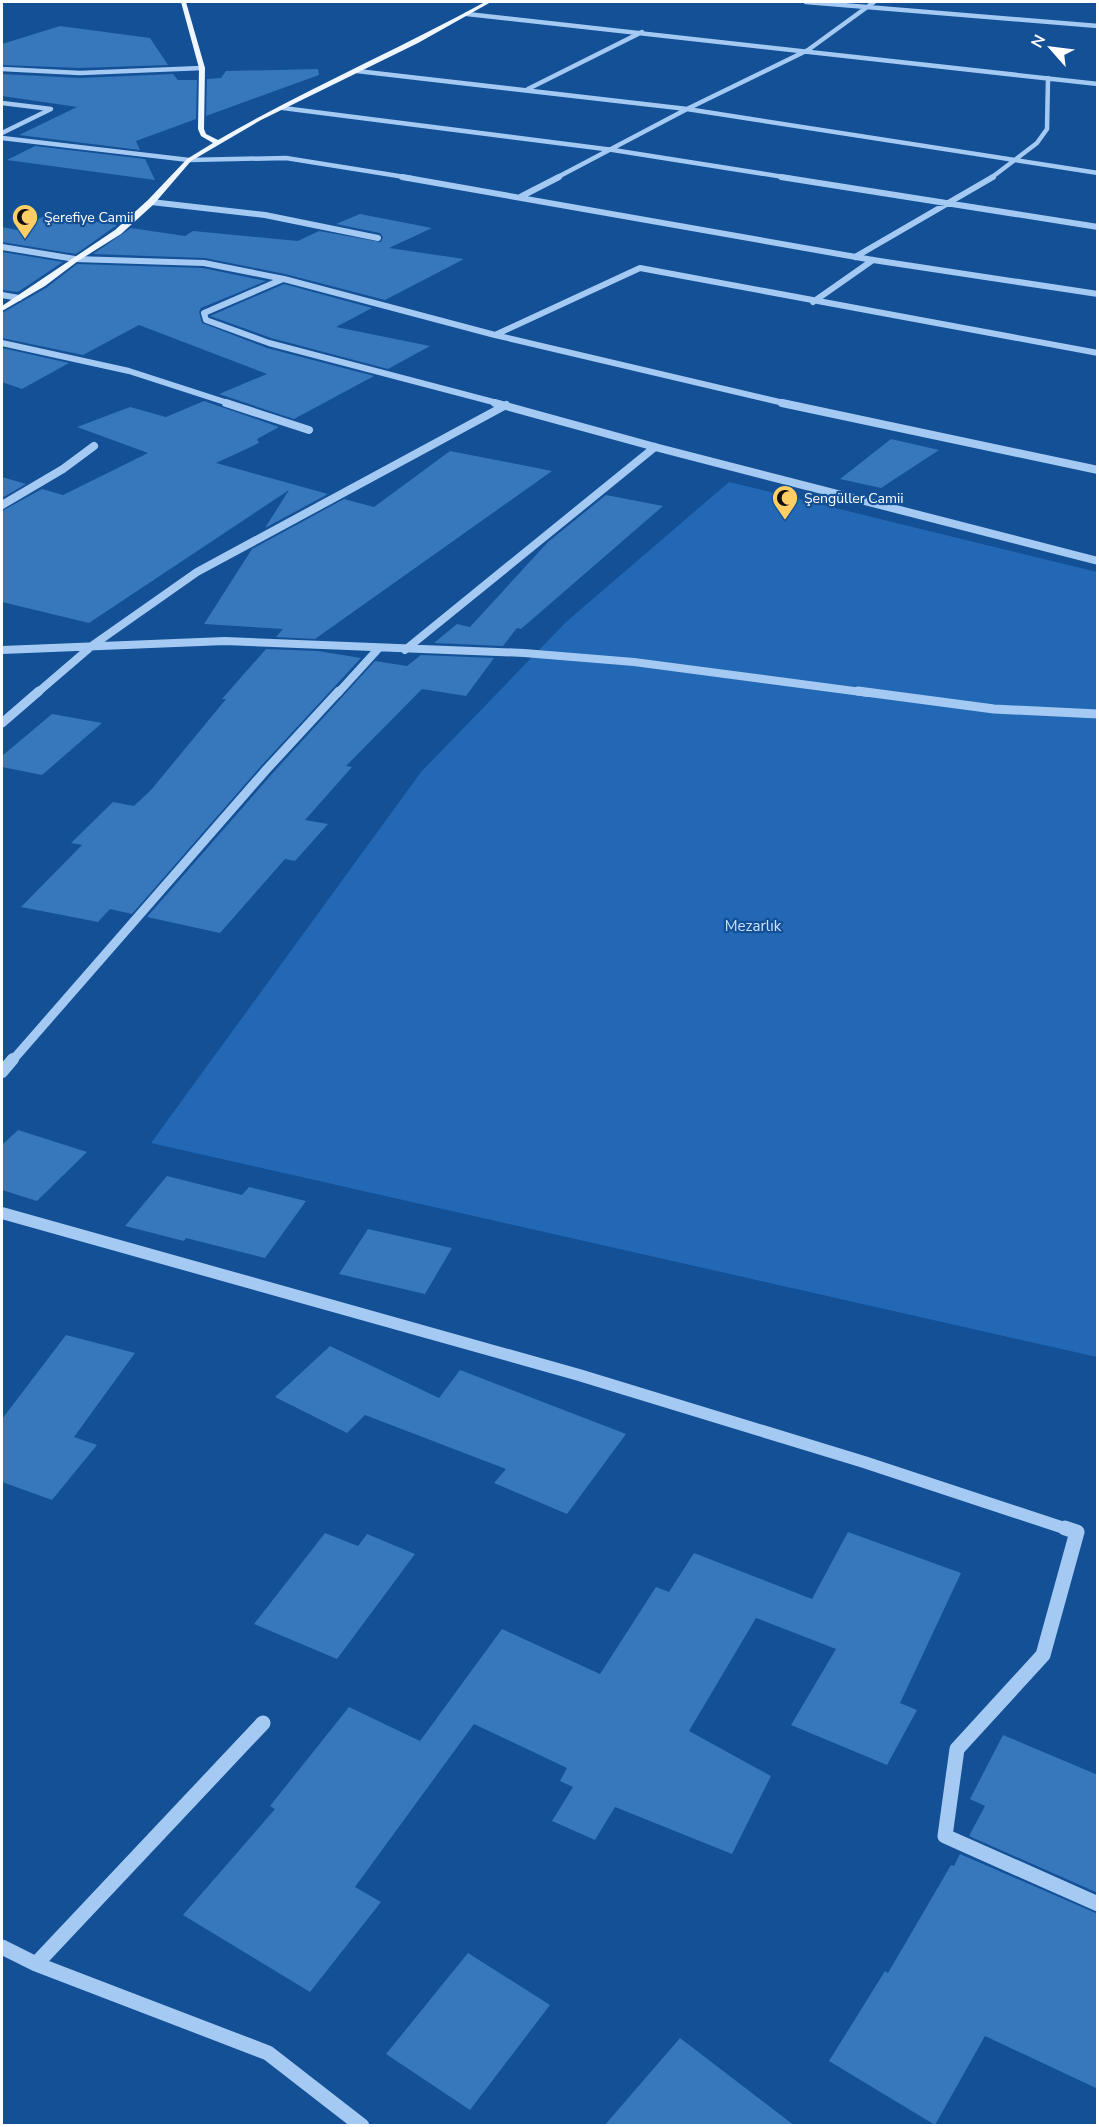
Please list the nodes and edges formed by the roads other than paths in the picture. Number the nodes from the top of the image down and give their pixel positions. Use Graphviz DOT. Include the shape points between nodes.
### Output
graph roads {
  1 [pos="183,2"];
  2 [pos="488,2"];
  3 [pos="806,2"];
  4 [pos="874,2"];
  5 [pos="867,7"];
  6 [pos="467,14"];
  7 [pos="1098,26"];
  8 [pos="642,32"];
  9 [pos="808,50"];
  10 [pos="202,68"];
  11 [pos="2,69"];
  12 [pos="357,71"];
  13 [pos="1048,78"];
  14 [pos="1098,84"];
  15 [pos="528,89"];
  16 [pos="2,103"];
  17 [pos="283,108"];
  18 [pos="687,109"];
  19 [pos="2,133"];
  20 [pos="2,138"];
  21 [pos="218,143"];
  22 [pos="613,150"];
  23 [pos="189,160"];
  24 [pos="1016,161"];
  25 [pos="1098,173"];
  26 [pos="522,196"];
  27 [pos="151,202"];
  28 [pos="947,204"];
  29 [pos="1098,227"];
  30 [pos="378,238"];
  31 [pos="2,247"];
  32 [pos="855,257"];
  33 [pos="75,259"];
  34 [pos="873,260"];
  35 [pos="284,279"];
  36 [pos="1098,294"];
  37 [pos="2,295"];
  38 [pos="19,298"];
  39 [pos="813,302"];
  40 [pos="2,309"];
  41 [pos="495,335"];
  42 [pos="2,343"];
  43 [pos="1098,353"];
  44 [pos="506,405"];
  45 [pos="309,430"];
  46 [pos="94,446"];
  47 [pos="655,447"];
  48 [pos="1098,470"];
  49 [pos="2,504"];
  50 [pos="1098,561"];
  51 [pos="93,645"];
  52 [pos="378,649"];
  53 [pos="2,650"];
  54 [pos="405,650"];
  55 [pos="1098,714"];
  56 [pos="2,723"];
  57 [pos="2,1072"];
  58 [pos="2,1213"];
  59 [pos="263,1723"];
  60 [pos="1098,1904"];
  61 [pos="2,1947"];
  62 [pos="36,1964"];
  63 [pos="362,2126"];
  1 -- 10 [label="main road"];
  2 -- 6 [label="main road"];
  3 -- 5 [label="street"];
  4 -- 5 [label="street"];
  5 -- 7 [label="street"];
  5 -- 9 [label="street"];
  6 -- 8 [label="street"];
  6 -- 12 [label="main road"];
  8 -- 9 [label="street"];
  8 -- 15 [label="street"];
  9 -- 13 [label="street"];
  9 -- 18 [label="street"];
  10 -- 11 [label="street" via="80,74"];
  10 -- 21 [label="main road" via="201,129 203,135"];
  12 -- 15 [label="street"];
  12 -- 17 [label="main road"];
  13 -- 14 [label="street"];
  13 -- 24 [label="street" via="1047,129 1036,145"];
  15 -- 18 [label="street"];
  16 -- 19 [label="street" via="51,110"];
  17 -- 21 [label="main road"];
  17 -- 22 [label="street"];
  18 -- 22 [label="street"];
  18 -- 24 [label="street"];
  20 -- 23 [label="street"];
  21 -- 23 [label="main road"];
  22 -- 26 [label="street"];
  22 -- 28 [label="street"];
  23 -- 26 [label="street" via="286,158"];
  23 -- 27 [label="main road"];
  24 -- 25 [label="street"];
  24 -- 28 [label="street"];
  26 -- 32 [label="street"];
  27 -- 30 [label="street" via="250,210"];
  27 -- 33 [label="main road" via="118,232"];
  28 -- 29 [label="street"];
  28 -- 32 [label="street"];
  31 -- 33 [label="street"];
  32 -- 34 [label="street"];
  33 -- 35 [label="street" via="204,262"];
  33 -- 38 [label="main road"];
  34 -- 36 [label="street"];
  34 -- 39 [label="street"];
  35 -- 41 [label="street"];
  35 -- 44 [label="street" via="204,314 206,320 269,343"];
  37 -- 38 [label="street"];
  38 -- 40 [label="main road"];
  39 -- 41 [label="street" via="640,268"];
  39 -- 43 [label="street"];
  41 -- 48 [label="street" via="842,417"];
  42 -- 45 [label="street" via="129,371"];
  44 -- 47 [label="street"];
  44 -- 51 [label="street" via="197,572"];
  46 -- 49 [label="street"];
  47 -- 50 [label="street"];
  47 -- 54 [label="street"];
  51 -- 52 [label="street" via="225,641"];
  51 -- 53 [label="street"];
  51 -- 56 [label="street"];
  52 -- 54 [label="street"];
  52 -- 57 [label="street" via="266,770"];
  54 -- 55 [label="street" via="524,653 634,662 994,710"];
  58 -- 60 [label="street" via="111,1247 505,1354 900,1472 1077,1532 1043,1655 957,1749 945,1836"];
  59 -- 62 [label="street"];
  61 -- 62 [label="street"];
  62 -- 63 [label="street" via="268,2053"];
}
